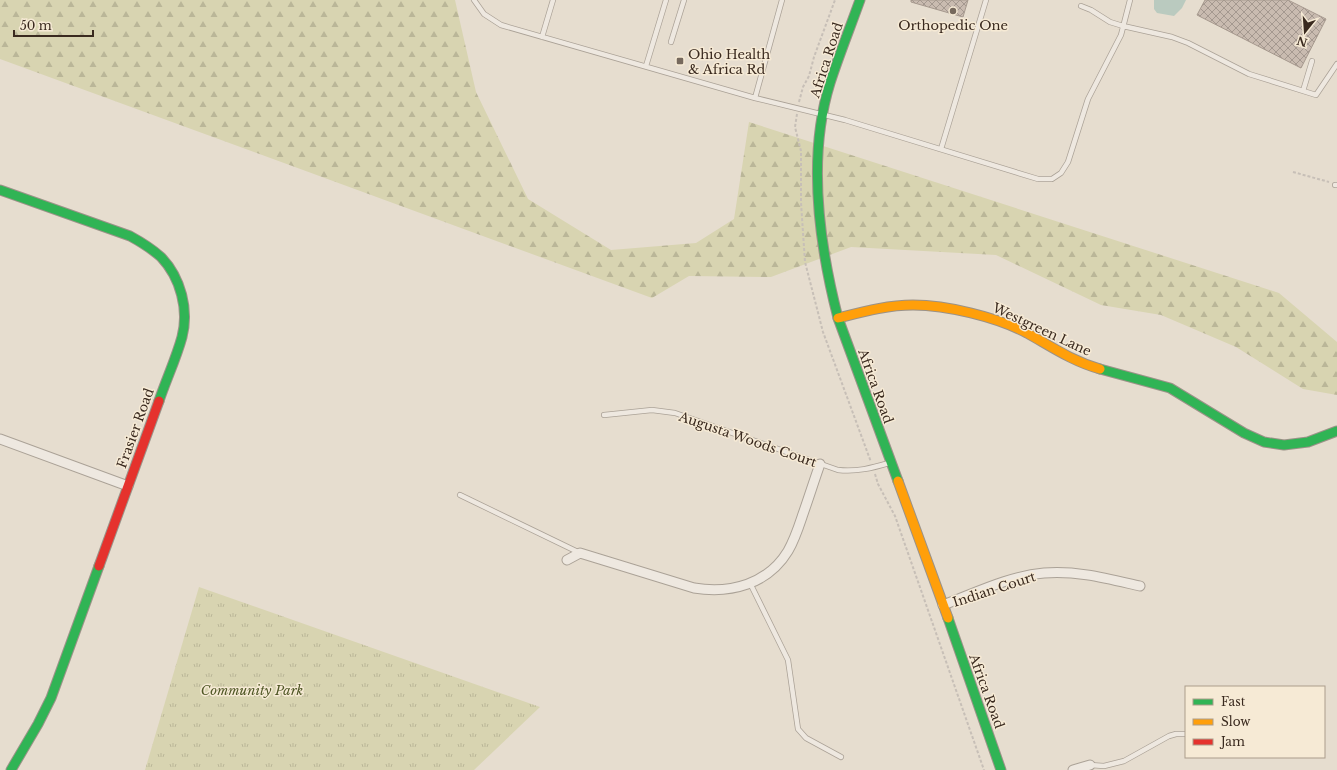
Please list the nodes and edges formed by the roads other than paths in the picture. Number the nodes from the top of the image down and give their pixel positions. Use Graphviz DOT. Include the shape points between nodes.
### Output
graph roads {
  1 [pos="474,0"];
  2 [pos="553,0"];
  3 [pos="666,0"];
  4 [pos="684,0"];
  5 [pos="782,0"];
  6 [pos="860,0"];
  7 [pos="986,0"];
  8 [pos="1130,0"];
  9 [pos="1081,6"];
  10 [pos="1123,26"];
  11 [pos="542,37"];
  12 [pos="671,42"];
  13 [pos="1312,61"];
  14 [pos="1337,64"];
  15 [pos="646,66"];
  16 [pos="1303,91"];
  17 [pos="755,98"];
  18 [pos="823,115"];
  19 [pos="941,149"];
  20 [pos="0,190"];
  21 [pos="838,318"];
  22 [pos="604,415"];
  23 [pos="1337,431"];
  24 [pos="0,439"];
  25 [pos="891,463"];
  26 [pos="820,464"];
  27 [pos="128,486"];
  28 [pos="460,495"];
  29 [pos="580,553"];
  30 [pos="567,560"];
  31 [pos="750,583"];
  32 [pos="1140,586"];
  33 [pos="943,605"];
  34 [pos="1185,734"];
  35 [pos="841,756"];
  36 [pos="1090,765"];
  37 [pos="11,770"];
  38 [pos="1001,770"];
  39 [pos="1074,770"];
  1 -- 11 [label="lane" via="484,14 501,25"];
  2 -- 11 [label="lane"];
  3 -- 15 [label="lane"];
  4 -- 12 [label="lane"];
  5 -- 17 [label="lane"];
  6 -- 18 [label="street, Africa Road" via="830,84"];
  7 -- 19 [label="lane"];
  8 -- 10 [label="lane"];
  9 -- 10 [label="lane"];
  10 -- 16 [label="lane" via="1188,42 1249,74"];
  10 -- 19 [label="lane" via="1088,99 1068,162 1061,173 1052,180 1038,179"];
  11 -- 15 [label="lane"];
  13 -- 16 [label="lane"];
  14 -- 16 [label="lane" via="1316,95"];
  15 -- 17 [label="lane"];
  17 -- 18 [label="lane"];
  18 -- 19 [label="lane"];
  18 -- 21 [label="street, Africa Road" via="817,165 818,213 830,291"];
  20 -- 27 [label="street, Frasier Road" via="137,239 161,257 177,280 185,309 182,337"];
  21 -- 23 [label="street, Westgreen Lane" via="914,304 951,309 994,319 1085,365 1170,388 1244,433 1264,442 1284,445 1308,442"];
  21 -- 25 [label="street, Africa Road"];
  22 -- 26 [label="lane, Augusta Woods Court" via="652,410 675,413"];
  24 -- 27 [label="street"];
  25 -- 26 [label="lane, Augusta Woods Court" via="850,471"];
  25 -- 33 [label="street, Africa Road"];
  26 -- 31 [label="street" via="787,552 765,575"];
  27 -- 37 [label="street, Frasier Road" via="51,698"];
  28 -- 29 [label="lane"];
  29 -- 30 [label="street"];
  29 -- 31 [label="street" via="694,588 724,590"];
  31 -- 35 [label="lane" via="788,660 798,729 806,738"];
  32 -- 33 [label="street, Indian Court" via="1079,574 1042,573 1002,583"];
  33 -- 38 [label="street, Africa Road"];
  34 -- 36 [label="lane" via="1169,736 1124,761 1104,766"];
  36 -- 39 [label="street"];
}
